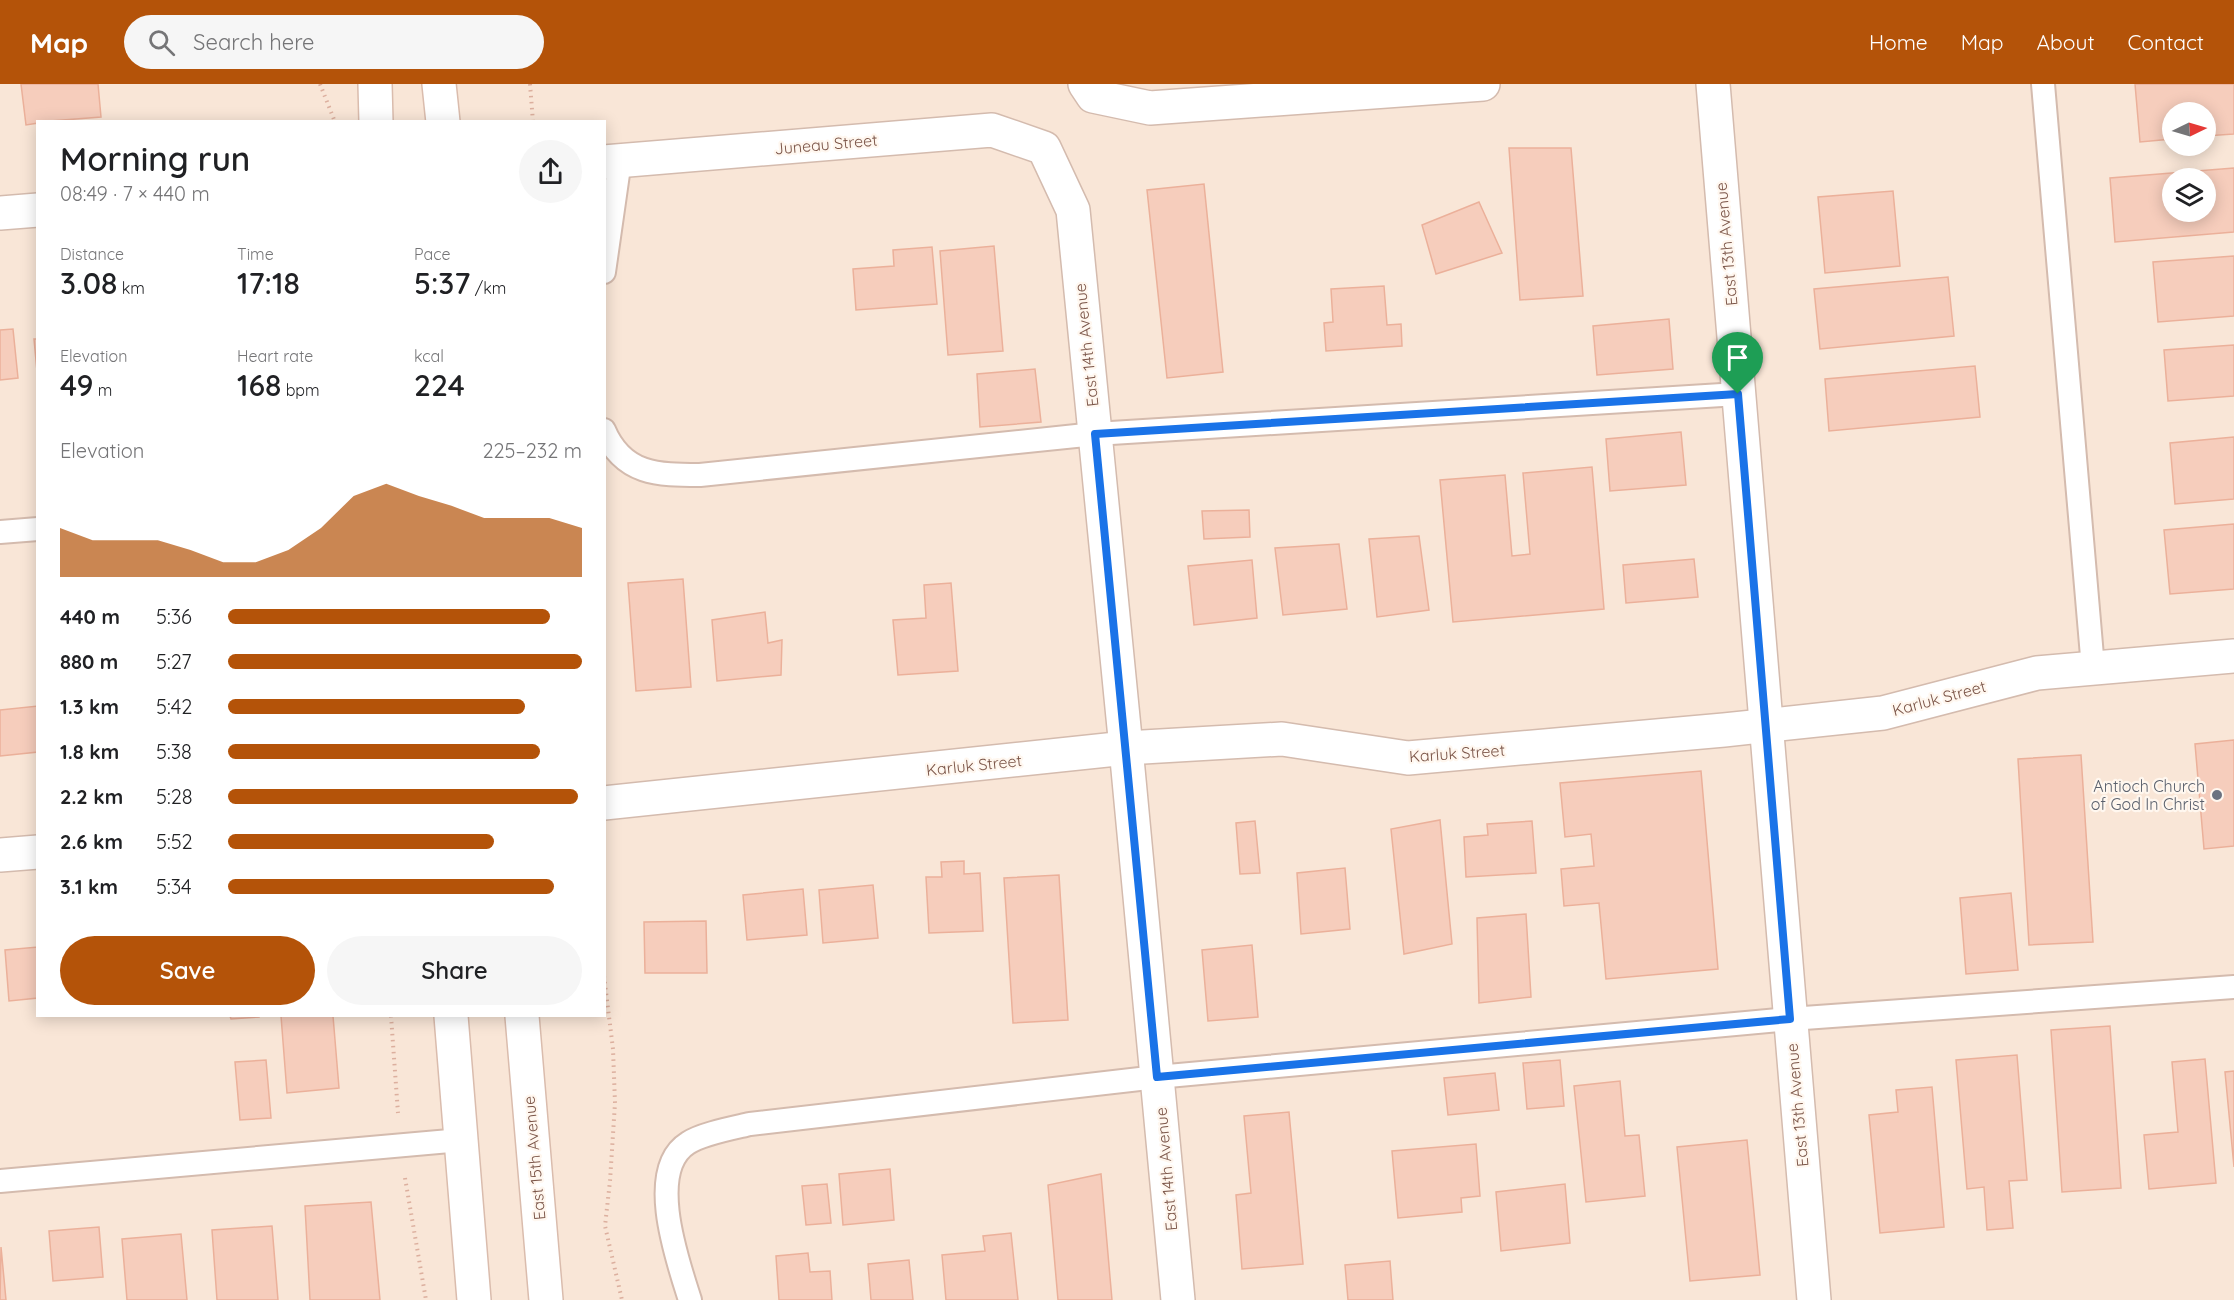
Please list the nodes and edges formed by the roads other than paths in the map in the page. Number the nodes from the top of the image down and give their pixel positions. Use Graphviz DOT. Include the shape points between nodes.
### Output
graph roads {
  1 [pos="375,84"];
  2 [pos="439,84"];
  3 [pos="1484,84"];
  4 [pos="1713,84"];
  5 [pos="2043,84"];
  6 [pos="1089,90"];
  7 [pos="376,120"];
  8 [pos="442,120"];
  9 [pos="1044,148"];
  10 [pos="612,161"];
  11 [pos="36,210"];
  12 [pos="0,213"];
  13 [pos="606,244"];
  14 [pos="1738,394"];
  15 [pos="606,434"];
  16 [pos="1095,434"];
  17 [pos="36,529"];
  18 [pos="0,532"];
  19 [pos="2234,656"];
  20 [pos="2093,668"];
  21 [pos="1765,726"];
  22 [pos="1126,748"];
  23 [pos="606,803"];
  24 [pos="36,852"];
  25 [pos="0,855"];
  26 [pos="2234,987"];
  27 [pos="451,1017"];
  28 [pos="522,1017"];
  29 [pos="1790,1019"];
  30 [pos="1157,1077"];
  31 [pos="461,1140"];
  32 [pos="0,1181"];
  33 [pos="474,1300"];
  34 [pos="546,1300"];
  35 [pos="690,1300"];
  36 [pos="1178,1300"];
  37 [pos="1814,1300"];
  1 -- 7 [label="street"];
  2 -- 8 [label="street"];
  3 -- 6 [label="street" via="1150,108"];
  4 -- 14 [label="street, East 13th Avenue"];
  5 -- 20 [label="lane"];
  9 -- 10 [label="street, Juneau Street" via="992,130"];
  9 -- 16 [label="street, East 14th Avenue" via="1073,210"];
  10 -- 13 [label="lane"];
  11 -- 12 [label="street"];
  14 -- 16 [label="lane"];
  14 -- 21 [label="street, East 13th Avenue"];
  15 -- 16 [label="lane" via="615,450 637,468 663,475 700,475"];
  16 -- 22 [label="street, East 14th Avenue"];
  17 -- 18 [label="lane"];
  19 -- 20 [label="street, Karluk Street"];
  20 -- 21 [label="street, Karluk Street" via="2037,673 1883,713"];
  21 -- 22 [label="street, Karluk Street" via="1408,758 1282,739"];
  21 -- 29 [label="street, East 13th Avenue"];
  22 -- 23 [label="street, Karluk Street"];
  22 -- 30 [label="street, East 14th Avenue"];
  24 -- 25 [label="street"];
  26 -- 29 [label="lane"];
  27 -- 31 [label="street"];
  28 -- 34 [label="street, East 15th Avenue"];
  29 -- 30 [label="lane"];
  29 -- 37 [label="street, East 13th Avenue"];
  30 -- 35 [label="lane" via="750,1124 687,1143 670,1163 666,1186 670,1234"];
  30 -- 36 [label="street, East 14th Avenue"];
  31 -- 32 [label="lane"];
  31 -- 33 [label="street"];
}
